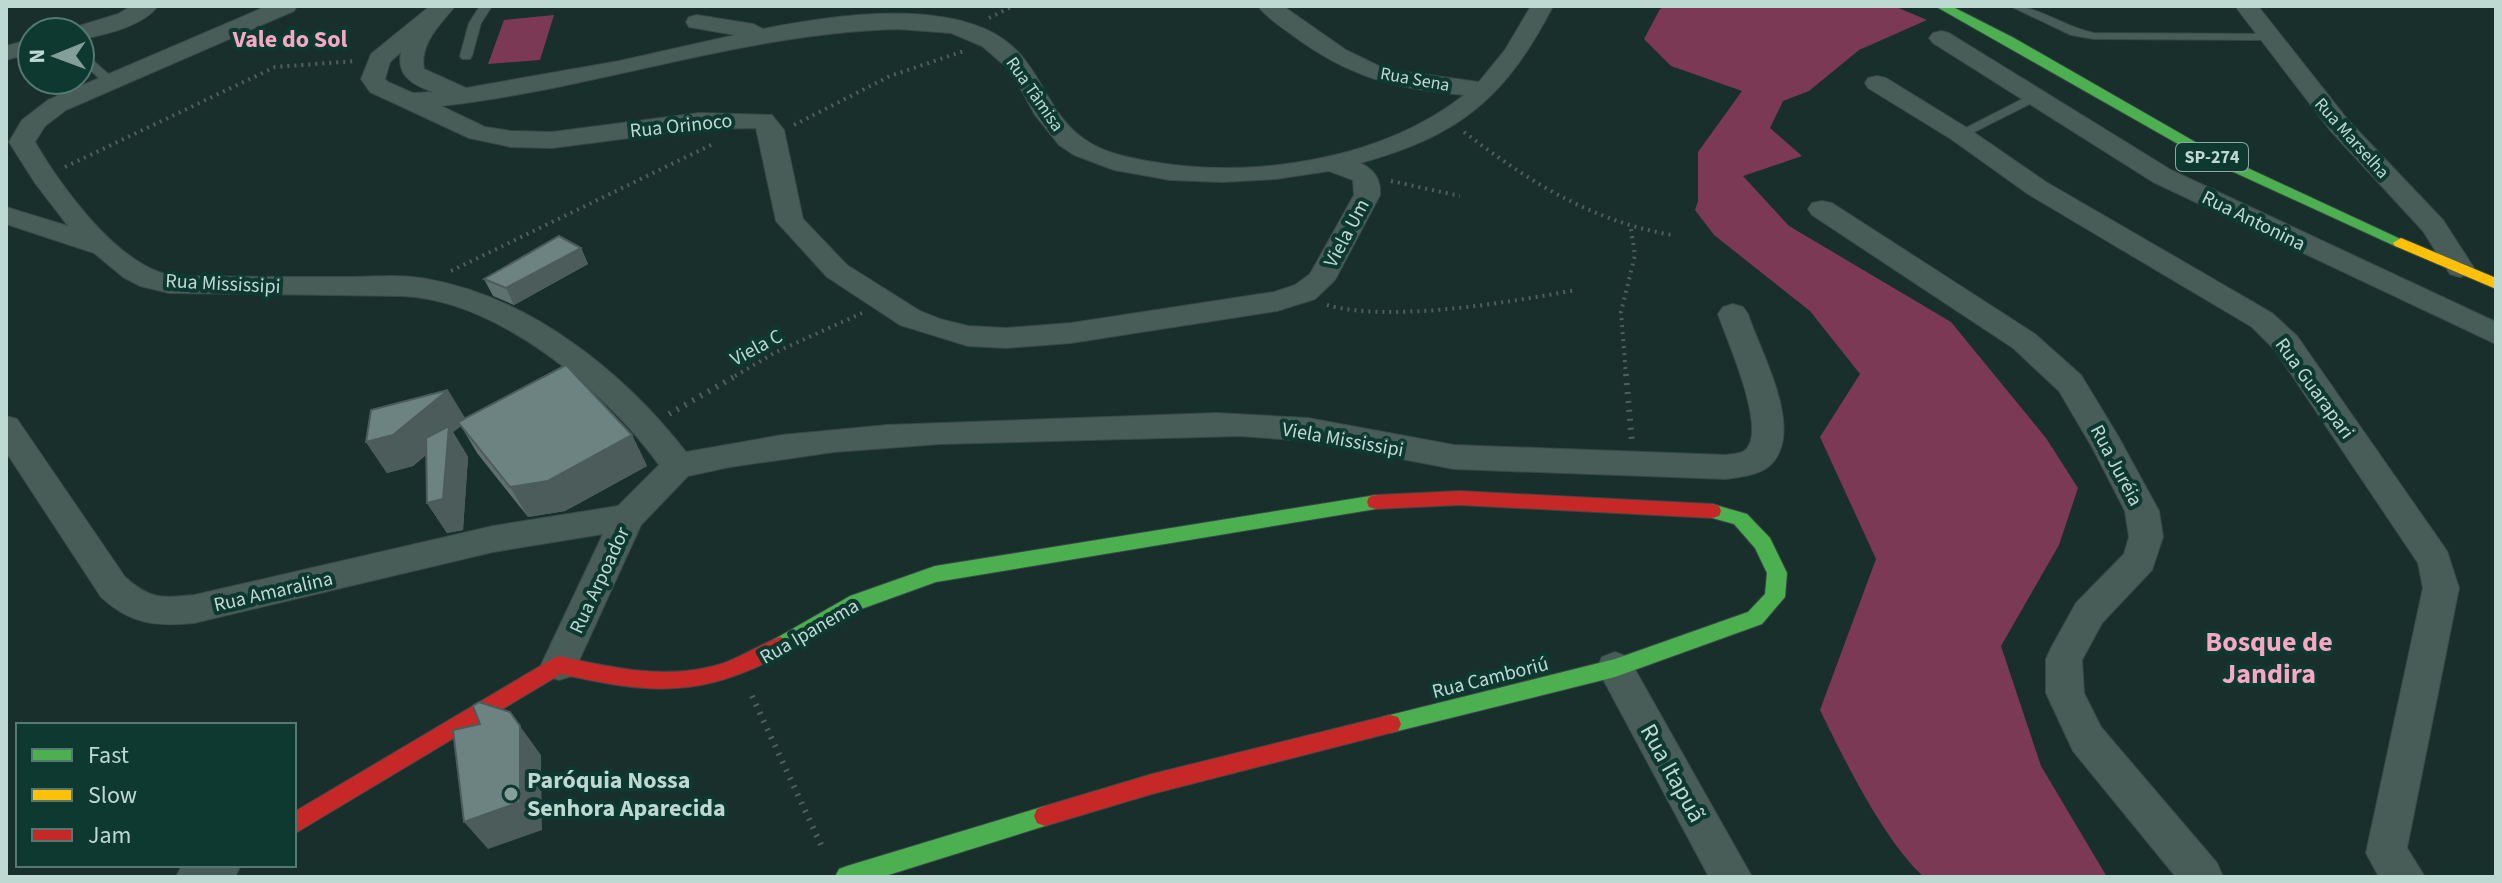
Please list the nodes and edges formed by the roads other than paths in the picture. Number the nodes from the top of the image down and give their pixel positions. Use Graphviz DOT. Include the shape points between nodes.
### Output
graph roads {
  1 [pos="147,6"];
  2 [pos="286,6"];
  3 [pos="486,6"];
  4 [pos="1269,6"];
  5 [pos="1542,6"];
  6 [pos="1941,6"];
  7 [pos="2016,6"];
  8 [pos="2246,6"];
  9 [pos="438,11"];
  10 [pos="695,14"];
  11 [pos="96,28"];
  12 [pos="767,33"];
  13 [pos="2272,37"];
  14 [pos="1941,38"];
  15 [pos="677,55"];
  16 [pos="466,56"];
  17 [pos="96,68"];
  18 [pos="110,82"];
  19 [pos="1877,83"];
  20 [pos="1485,90"];
  21 [pos="470,95"];
  22 [pos="2036,96"];
  23 [pos="404,101"];
  24 [pos="457,124"];
  25 [pos="1960,134"];
  26 [pos="14,148"];
  27 [pos="1329,163"];
  28 [pos="1822,209"];
  29 [pos="6,215"];
  30 [pos="106,247"];
  31 [pos="2460,268"];
  32 [pos="2496,284"];
  33 [pos="1286,298"];
  34 [pos="1733,314"];
  35 [pos="2496,334"];
  36 [pos="6,427"];
  37 [pos="678,466"];
  38 [pos="1460,498"];
  39 [pos="628,517"];
  40 [pos="559,665"];
  41 [pos="1615,668"];
  42 [pos="296,823"];
  43 [pos="216,867"];
  44 [pos="2391,869"];
  45 [pos="197,877"];
  46 [pos="847,877"];
  47 [pos="1731,877"];
  48 [pos="2202,877"];
  1 -- 11 [label="street"];
  2 -- 18 [label="street, Rua Mississipi"];
  3 -- 16 [label="lane"];
  4 -- 20 [label="street, Rua Sena" via="1364,69"];
  5 -- 20 [label="street, Rua Tâmisa" via="1510,65"];
  6 -- 31 [label="street, SP-274" via="2005,36 2207,155"];
  7 -- 13 [label="lane" via="2075,33 2094,36"];
  8 -- 13 [label="street, Rua Marselha"];
  9 -- 21 [label="street, Rua Tâmisa" via="409,59 410,71 419,80"];
  9 -- 23 [label="street, Rua Orinoco" via="379,59 373,79"];
  10 -- 12 [label="street"];
  10 -- 15 [label="street" via="691,43"];
  12 -- 15 [label="street, Rua Tâmisa"];
  12 -- 27 [label="street, Rua Tâmisa" via="885,22 967,29 1001,47 1057,129 1081,150 1161,171 1214,175"];
  13 -- 31 [label="street, Rua Marselha" via="2339,125 2433,226"];
  14 -- 22 [label="street, Rua Antonina"];
  15 -- 21 [label="street, Rua Tâmisa"];
  17 -- 18 [label="lane"];
  18 -- 26 [label="street, Rua Mississipi" via="41,115"];
  19 -- 25 [label="street, Rua Guarapari"];
  20 -- 27 [label="street, Rua Tâmisa" via="1430,131"];
  21 -- 23 [label="street, Rua Tâmisa"];
  21 -- 24 [label="street"];
  22 -- 25 [label="lane"];
  22 -- 35 [label="street, Rua Antonina" via="2162,176"];
  23 -- 24 [label="street, Rua Orinoco"];
  24 -- 33 [label="street, Rua Orinoco" via="511,139 552,140 699,121 768,128 790,221 837,271 932,327 968,336 1071,333"];
  25 -- 44 [label="street, Rua Guarapari" via="2049,196 2262,320 2286,343 2435,561 2441,588"];
  26 -- 30 [label="street, Rua Mississipi"];
  27 -- 33 [label="street, Viela Um" via="1364,175 1367,195 1321,280"];
  28 -- 48 [label="street, Rua Juréia" via="2024,341 2070,383 2107,444 2142,511 2146,537 2140,560 2089,613 2064,659 2065,693 2087,739"];
  29 -- 30 [label="street"];
  30 -- 37 [label="street, Rua Mississipi" via="127,267 165,281 416,287 459,295 491,308 576,363 636,413"];
  31 -- 32 [label="street, SP-274"];
  34 -- 37 [label="street, Viela Mississipi" via="1771,426 1768,447 1755,460 1726,467 1456,457 1287,427 1192,426 845,440 738,452"];
  36 -- 39 [label="street, Rua Amaralina" via="113,587 133,607 158,613 493,539"];
  37 -- 39 [label="street, Rua Arpoador"];
  38 -- 40 [label="street, Rua Ipanema" via="1381,501 935,574 833,613 740,670 674,683"];
  38 -- 41 [label="street, Rua Camboriú" via="1703,509 1740,519 1763,543 1777,573 1775,597 1755,618"];
  39 -- 40 [label="street, Rua Arpoador"];
  40 -- 42 [label="street"];
  41 -- 46 [label="street, Rua Camboriú" via="1152,784"];
  41 -- 47 [label="street, Rua Itapuã"];
  43 -- 45 [label="street"];
}
